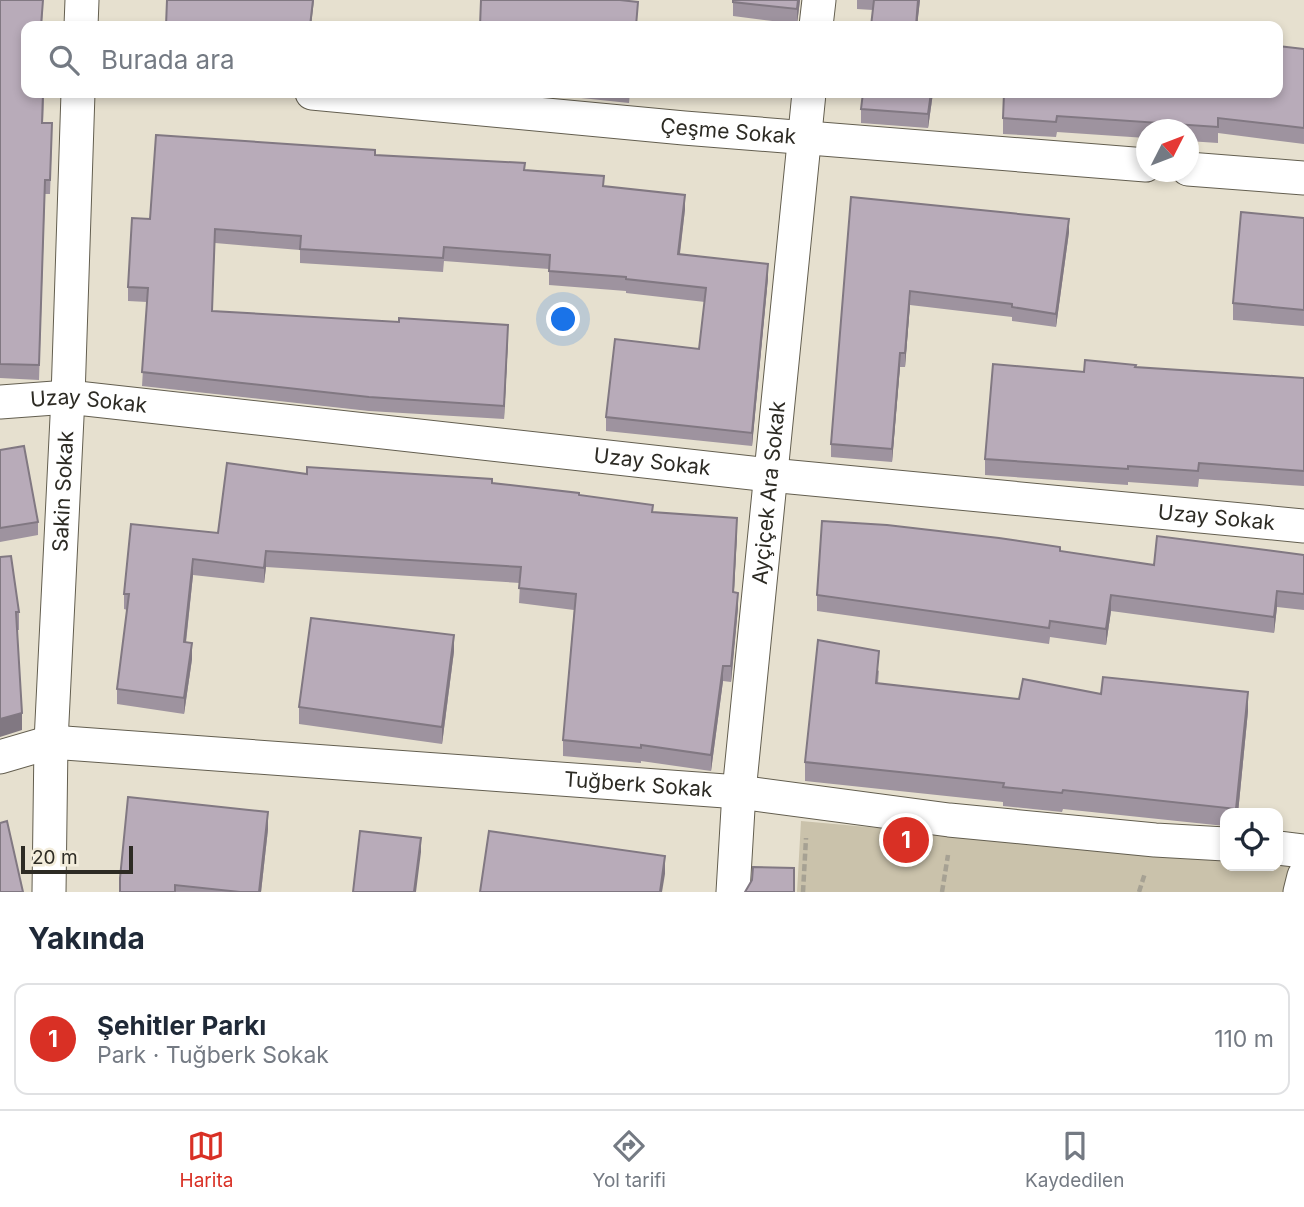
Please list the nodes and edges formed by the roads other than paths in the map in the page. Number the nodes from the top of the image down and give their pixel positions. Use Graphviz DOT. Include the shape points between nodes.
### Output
graph roads {
  1 [pos="82,0"];
  2 [pos="819,0"];
  3 [pos="81,21"];
  4 [pos="817,21"];
  5 [pos="78,98"];
  6 [pos="367,98"];
  7 [pos="809,98"];
  8 [pos="805,138"];
  9 [pos="1136,164"];
  10 [pos="1199,170"];
  11 [pos="1304,178"];
  12 [pos="68,397"];
  13 [pos="0,402"];
  14 [pos="770,475"];
  15 [pos="1304,526"];
  16 [pos="51,742"];
  17 [pos="0,757"];
  18 [pos="739,792"];
  19 [pos="1220,844"];
  20 [pos="1283,849"];
  21 [pos="1304,851"];
  22 [pos="1304,876"];
  23 [pos="49,892"];
  24 [pos="733,892"];
  25 [pos="1300,892"];
  1 -- 3 [label="street"];
  2 -- 4 [label="street"];
  5 -- 12 [label="street, Sakin Sokak"];
  6 -- 8 [label="street, Çeşme Sokak"];
  7 -- 8 [label="street, Ayçiçek Ara Sokak"];
  8 -- 9 [label="street, Çeşme Sokak"];
  8 -- 14 [label="street, Ayçiçek Ara Sokak"];
  10 -- 11 [label="street"];
  12 -- 13 [label="street, Uzay Sokak"];
  12 -- 14 [label="street, Uzay Sokak"];
  12 -- 16 [label="street, Sakin Sokak"];
  14 -- 15 [label="street, Uzay Sokak"];
  14 -- 18 [label="street, Ayçiçek Ara Sokak"];
  16 -- 17 [label="street"];
  16 -- 18 [label="street, Tuğberk Sokak"];
  16 -- 23 [label="street, Sakin Sokak"];
  18 -- 19 [label="street, Tuğberk Sokak" via="949,820"];
  18 -- 24 [label="street, Ayçiçek Ara Sokak"];
  20 -- 21 [label="street"];
  22 -- 25 [label="street"];
}
